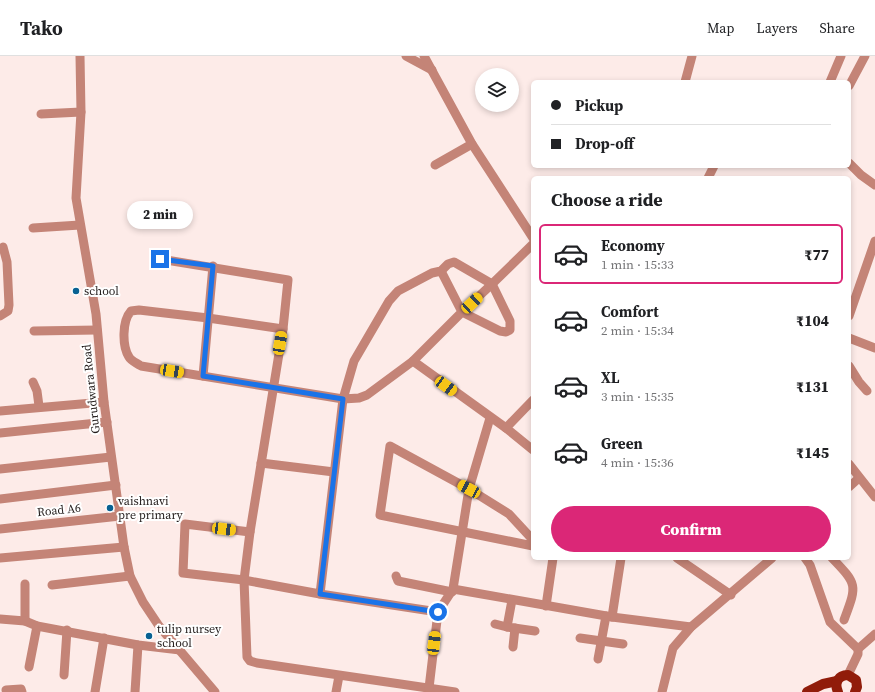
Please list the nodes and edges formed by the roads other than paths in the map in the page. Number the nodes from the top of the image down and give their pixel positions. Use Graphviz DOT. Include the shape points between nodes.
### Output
graph roads {
  1 [pos="80,56"];
  2 [pos="406,56"];
  3 [pos="424,56"];
  4 [pos="692,56"];
  5 [pos="841,56"];
  6 [pos="865,56"];
  7 [pos="432,70"];
  8 [pos="686,80"];
  9 [pos="831,80"];
  10 [pos="851,82"];
  11 [pos="81,112"];
  12 [pos="41,114"];
  13 [pos="472,144"];
  14 [pos="435,165"];
  15 [pos="851,165"];
  16 [pos="874,181"];
  17 [pos="80,226"];
  18 [pos="33,228"];
  19 [pos="531,235"];
  20 [pos="875,241"];
  21 [pos="531,246"];
  22 [pos="3,247"];
  23 [pos="160,259"];
  24 [pos="213,266"];
  25 [pos="441,271"];
  26 [pos="492,284"];
  27 [pos="851,310"];
  28 [pos="462,312"];
  29 [pos="0,316"];
  30 [pos="208,318"];
  31 [pos="283,329"];
  32 [pos="34,330"];
  33 [pos="97,330"];
  34 [pos="851,339"];
  35 [pos="875,348"];
  36 [pos="412,361"];
  37 [pos="851,369"];
  38 [pos="203,376"];
  39 [pos="33,382"];
  40 [pos="273,387"];
  41 [pos="867,391"];
  42 [pos="343,399"];
  43 [pos="104,402"];
  44 [pos="531,402"];
  45 [pos="39,406"];
  46 [pos="0,411"];
  47 [pos="490,418"];
  48 [pos="107,422"];
  49 [pos="506,428"];
  50 [pos="0,433"];
  51 [pos="531,448"];
  52 [pos="111,457"];
  53 [pos="261,463"];
  54 [pos="851,467"];
  55 [pos="0,469"];
  56 [pos="334,472"];
  57 [pos="859,478"];
  58 [pos="116,485"];
  59 [pos="851,485"];
  60 [pos="469,489"];
  61 [pos="875,497"];
  62 [pos="0,499"];
  63 [pos="120,516"];
  64 [pos="0,529"];
  65 [pos="250,532"];
  66 [pos="463,533"];
  67 [pos="531,538"];
  68 [pos="531,546"];
  69 [pos="124,547"];
  70 [pos="0,558"];
  71 [pos="553,560"];
  72 [pos="621,560"];
  73 [pos="681,560"];
  74 [pos="770,560"];
  75 [pos="806,560"];
  76 [pos="834,560"];
  77 [pos="130,576"];
  78 [pos="396,576"];
  79 [pos="244,580"];
  80 [pos="25,584"];
  81 [pos="52,585"];
  82 [pos="452,591"];
  83 [pos="320,594"];
  84 [pos="731,595"];
  85 [pos="512,600"];
  86 [pos="546,606"];
  87 [pos="438,612"];
  88 [pos="609,617"];
  89 [pos="0,619"];
  90 [pos="844,620"];
  91 [pos="26,621"];
  92 [pos="495,624"];
  93 [pos="37,626"];
  94 [pos="511,627"];
  95 [pos="691,627"];
  96 [pos="67,630"];
  97 [pos="534,631"];
  98 [pos="875,634"];
  99 [pos="104,638"];
  100 [pos="580,638"];
  101 [pos="601,640"];
  102 [pos="623,644"];
  103 [pos="138,645"];
  104 [pos="513,647"];
  105 [pos="858,649"];
  106 [pos="180,650"];
  107 [pos="598,659"];
  108 [pos="29,667"];
  109 [pos="64,675"];
  110 [pos="848,675"];
  111 [pos="339,676"];
  112 [pos="429,688"];
  113 [pos="413,689"];
  114 [pos="837,689"];
  115 [pos="6,690"];
  116 [pos="857,691"];
  117 [pos="22,692"];
  118 [pos="95,692"];
  119 [pos="134,692"];
  120 [pos="215,692"];
  121 [pos="336,692"];
  122 [pos="455,692"];
  123 [pos="662,692"];
  124 [pos="807,692"];
  1 -- 11 [label="street, Gurudwara Road"];
  2 -- 7 [label="street"];
  3 -- 7 [label="street"];
  4 -- 8 [label="street"];
  5 -- 9 [label="street"];
  6 -- 10 [label="street"];
  7 -- 13 [label="street"];
  11 -- 12 [label="street"];
  11 -- 17 [label="street, Gurudwara Road" via="76,198"];
  13 -- 14 [label="street"];
  13 -- 19 [label="street"];
  15 -- 16 [label="street" via="861,175"];
  17 -- 18 [label="street"];
  17 -- 33 [label="street, Gurudwara Road"];
  20 -- 27 [label="street"];
  21 -- 26 [label="street"];
  22 -- 29 [label="street" via="7,262 9,305 8,311"];
  23 -- 24 [label="street"];
  24 -- 30 [label="street"];
  24 -- 31 [label="street" via="288,280"];
  25 -- 26 [label="street" via="454,262"];
  25 -- 28 [label="street"];
  25 -- 42 [label="street" via="398,290 389,301 354,361"];
  26 -- 28 [label="street"];
  26 -- 28 [label="street" via="510,321 510,330 500,331"];
  28 -- 36 [label="street"];
  30 -- 31 [label="street"];
  30 -- 38 [label="street"];
  30 -- 38 [label="street" via="138,310 131,311 126,316 125,324 125,350 129,358 141,366"];
  31 -- 40 [label="street"];
  32 -- 33 [label="street"];
  33 -- 43 [label="street, Gurudwara Road"];
  34 -- 35 [label="street"];
  36 -- 42 [label="street" via="367,395"];
  36 -- 47 [label="street"];
  37 -- 41 [label="street"];
  38 -- 40 [label="street"];
  39 -- 45 [label="street"];
  40 -- 42 [label="street"];
  40 -- 53 [label="street"];
  42 -- 56 [label="street"];
  43 -- 45 [label="street"];
  43 -- 48 [label="street, Gurudwara Road"];
  44 -- 49 [label="street"];
  45 -- 46 [label="street"];
  47 -- 49 [label="street"];
  47 -- 60 [label="street"];
  48 -- 50 [label="street"];
  48 -- 52 [label="street, Gurudwara Road"];
  49 -- 51 [label="street"];
  52 -- 55 [label="street"];
  52 -- 58 [label="street, Gurudwara Road"];
  53 -- 56 [label="street"];
  53 -- 65 [label="street"];
  54 -- 57 [label="street"];
  56 -- 83 [label="street"];
  57 -- 59 [label="street"];
  57 -- 61 [label="street"];
  58 -- 62 [label="street"];
  58 -- 63 [label="street, Gurudwara Road"];
  60 -- 66 [label="street"];
  60 -- 66 [label="street" via="390,446 380,515"];
  60 -- 67 [label="street" via="509,514"];
  63 -- 64 [label="street, Road A6"];
  63 -- 69 [label="street, Gurudwara Road"];
  65 -- 79 [label="street"];
  65 -- 79 [label="street" via="185,524 183,573"];
  66 -- 68 [label="street"];
  66 -- 82 [label="street"];
  69 -- 70 [label="street"];
  69 -- 77 [label="street, Gurudwara Road"];
  71 -- 86 [label="street"];
  72 -- 88 [label="street"];
  73 -- 84 [label="street"];
  74 -- 84 [label="street"];
  75 -- 105 [label="street" via="830,622"];
  76 -- 90 [label="street" via="851,578 853,594"];
  77 -- 81 [label="street"];
  77 -- 106 [label="street, Gurudwara Road" via="158,626"];
  78 -- 82 [label="street" via="398,581"];
  79 -- 83 [label="street"];
  79 -- 111 [label="street" via="247,657 250,660"];
  80 -- 91 [label="street"];
  82 -- 85 [label="street"];
  82 -- 87 [label="street"];
  83 -- 87 [label="street"];
  84 -- 95 [label="street"];
  85 -- 86 [label="street"];
  85 -- 94 [label="street"];
  86 -- 88 [label="street"];
  87 -- 112 [label="street"];
  88 -- 95 [label="street"];
  88 -- 101 [label="street"];
  89 -- 91 [label="street"];
  91 -- 93 [label="street"];
  92 -- 94 [label="street"];
  93 -- 96 [label="street"];
  93 -- 108 [label="street"];
  94 -- 97 [label="street"];
  94 -- 104 [label="street"];
  95 -- 123 [label="street" via="673,648"];
  96 -- 99 [label="street"];
  96 -- 109 [label="street"];
  98 -- 105 [label="street"];
  99 -- 103 [label="street"];
  99 -- 118 [label="street"];
  100 -- 101 [label="street"];
  101 -- 102 [label="street"];
  101 -- 107 [label="street"];
  103 -- 106 [label="street"];
  103 -- 119 [label="street"];
  105 -- 110 [label="street"];
  106 -- 120 [label="street, Gurudwara Road"];
  110 -- 114 [label="main road" via="842,676"];
  110 -- 116 [label="main road" via="856,680"];
  111 -- 113 [label="street"];
  111 -- 121 [label="street"];
  112 -- 113 [label="street"];
  112 -- 122 [label="street"];
  114 -- 124 [label="main road" via="823,684"];
  115 -- 117 [label="street" via="17,688"];
}
